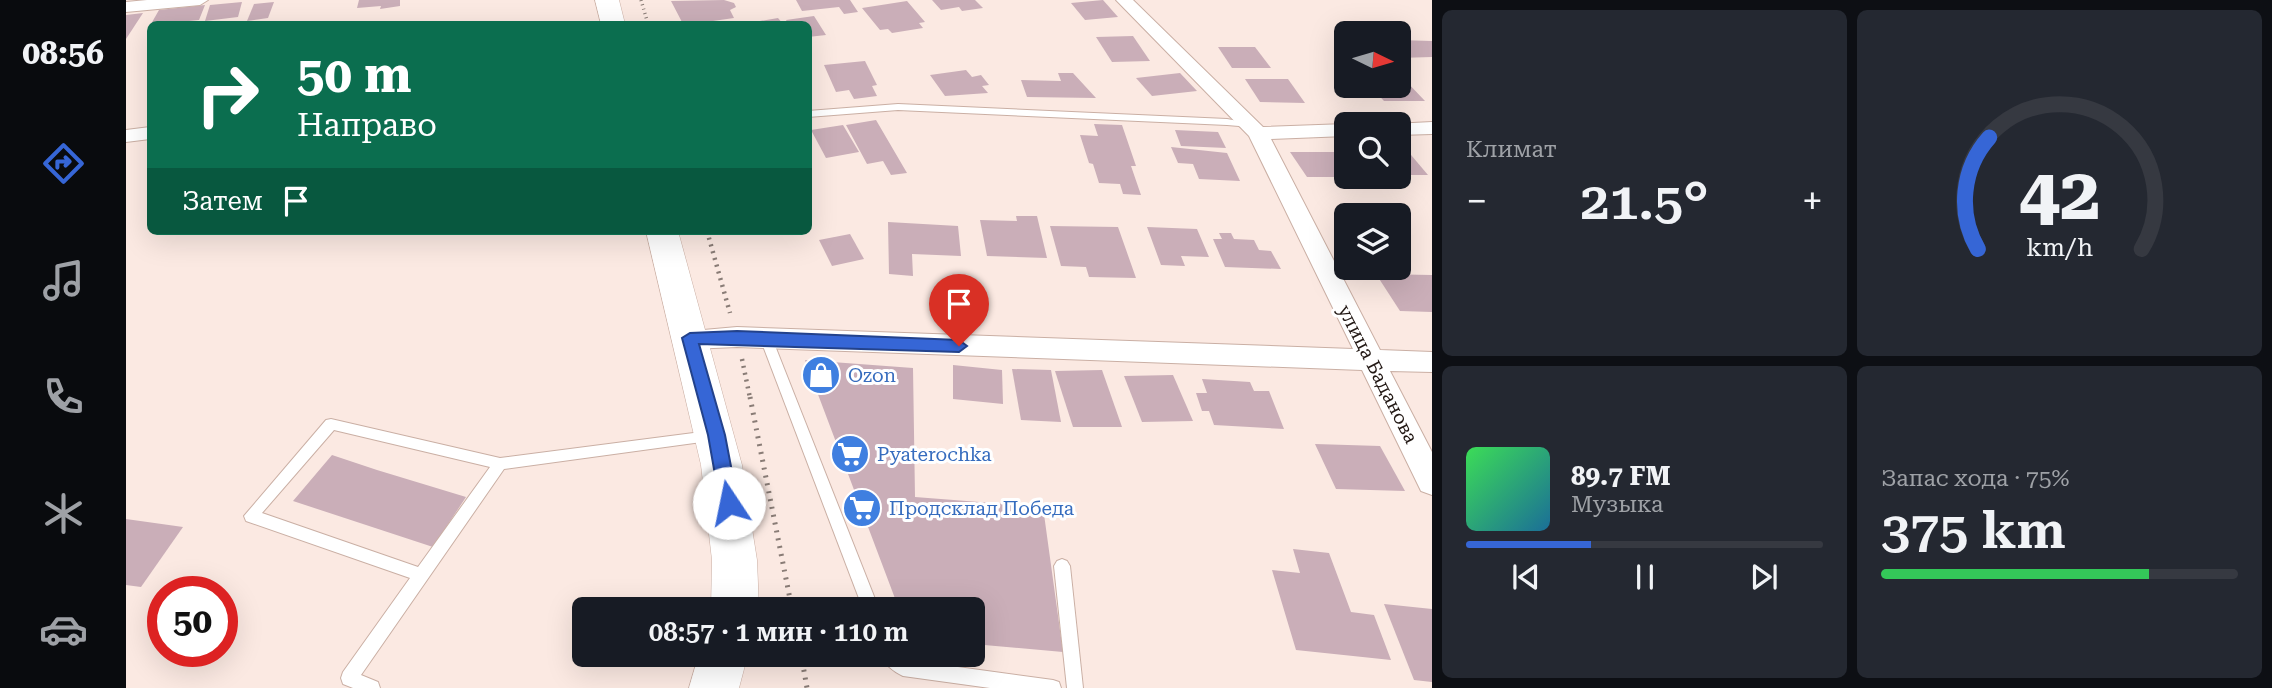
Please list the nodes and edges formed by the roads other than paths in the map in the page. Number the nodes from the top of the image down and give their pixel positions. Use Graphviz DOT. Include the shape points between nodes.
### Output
graph roads {
  1 [pos="200,0"];
  2 [pos="607,0"];
  3 [pos="1124,0"];
  4 [pos="126,7"];
  5 [pos="612,21"];
  6 [pos="812,114"];
  7 [pos="1432,128"];
  8 [pos="1411,129"];
  9 [pos="1334,130"];
  10 [pos="147,133"];
  11 [pos="1258,133"];
  12 [pos="126,136"];
  13 [pos="663,235"];
  14 [pos="690,338"];
  15 [pos="766,338"];
  16 [pos="1371,361"];
  17 [pos="1432,362"];
  18 [pos="717,435"];
  19 [pos="500,464"];
  20 [pos="1432,482"];
  21 [pos="1062,566"];
  22 [pos="422,575"];
  23 [pos="735,597"];
  24 [pos="865,597"];
  25 [pos="720,667"];
  26 [pos="902,667"];
  27 [pos="372,688"];
  28 [pos="714,688"];
  29 [pos="1053,688"];
  30 [pos="1075,688"];
  1 -- 4 [label="street"];
  2 -- 5 [label="main road"];
  3 -- 11 [label="street, улица Баданова"];
  6 -- 11 [label="lane" via="911,108 1227,122"];
  7 -- 8 [label="street"];
  9 -- 11 [label="street"];
  10 -- 12 [label="street"];
  11 -- 16 [label="street, улица Баданова"];
  13 -- 14 [label="main road"];
  14 -- 15 [label="street"];
  14 -- 18 [label="main road"];
  15 -- 16 [label="street"];
  15 -- 24 [label="lane"];
  16 -- 17 [label="street"];
  16 -- 20 [label="street, улица Баданова"];
  18 -- 19 [label="lane"];
  18 -- 23 [label="main road" via="734,527"];
  19 -- 22 [label="lane"];
  19 -- 22 [label="lane" via="331,424 251,516"];
  21 -- 30 [label="lane"];
  22 -- 27 [label="lane" via="349,678"];
  25 -- 28 [label="main road"];
  26 -- 29 [label="lane"];
}
